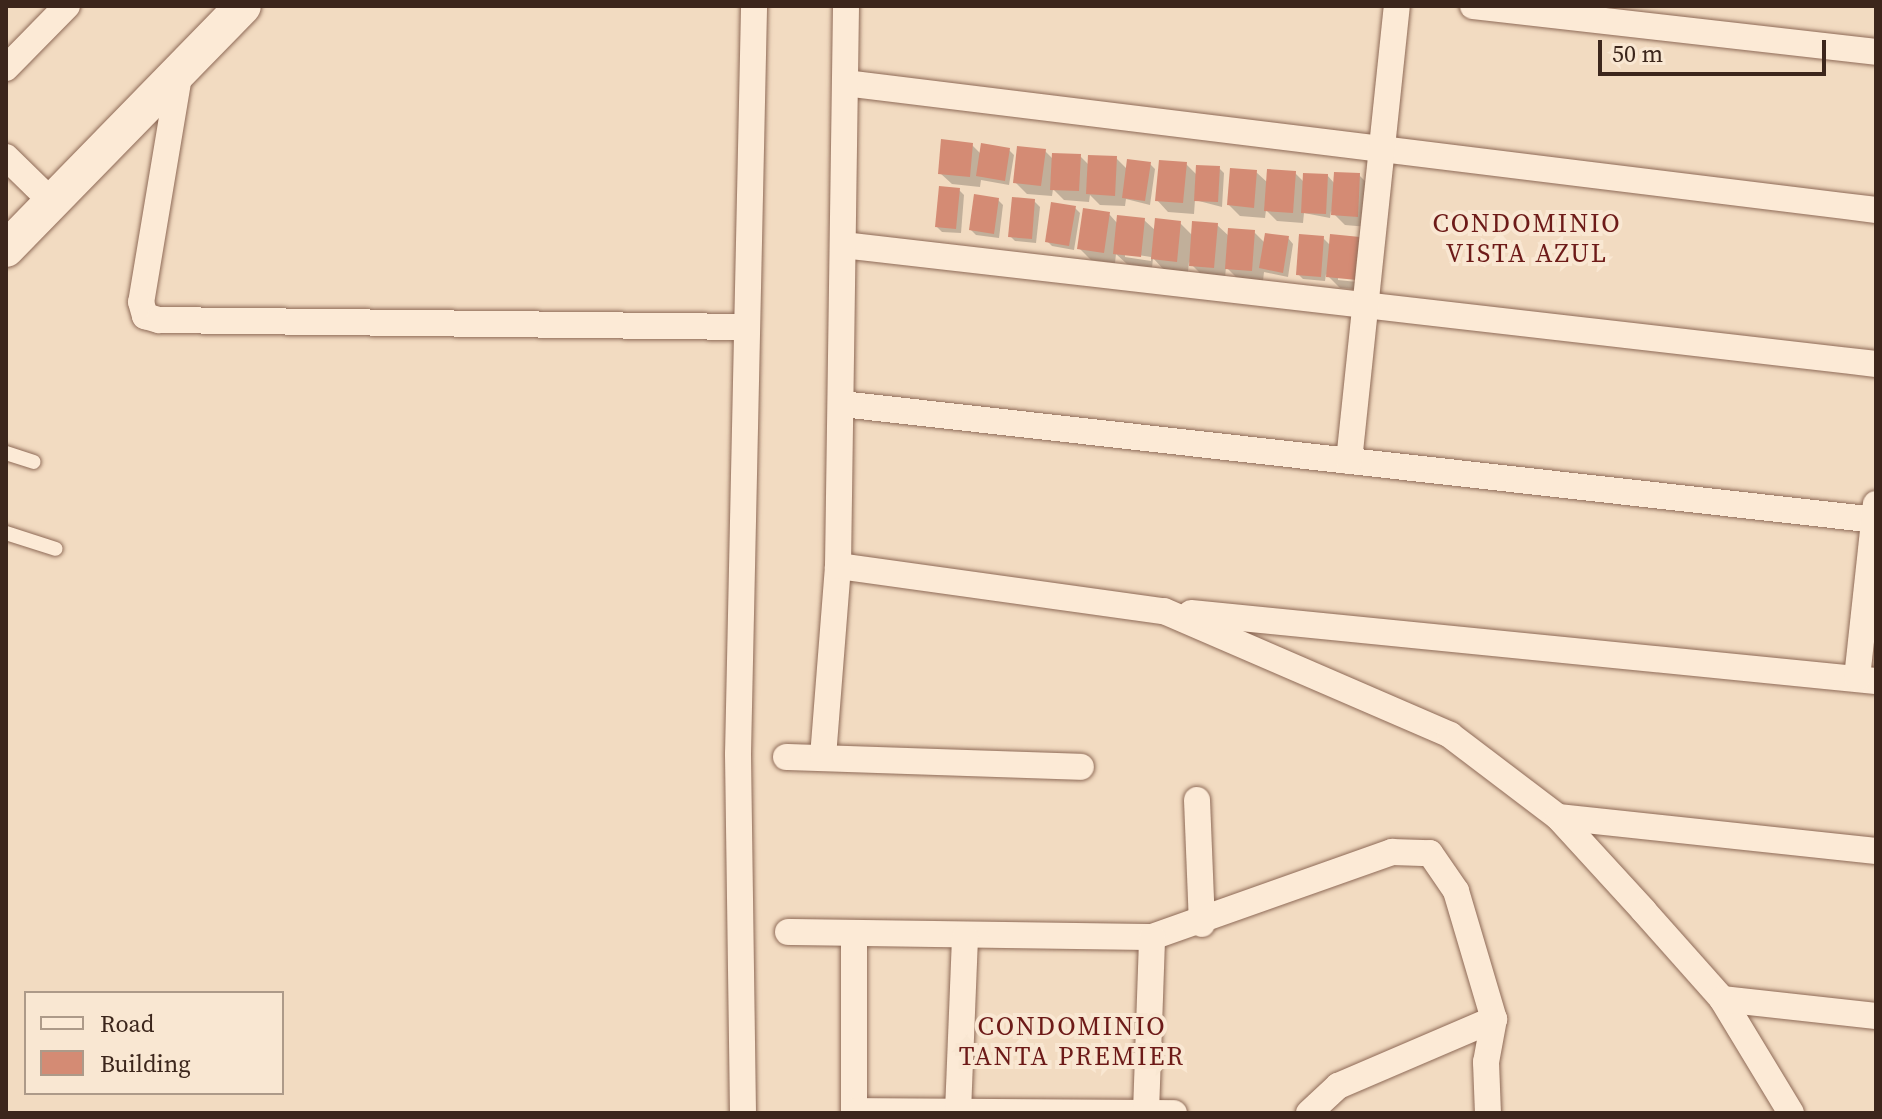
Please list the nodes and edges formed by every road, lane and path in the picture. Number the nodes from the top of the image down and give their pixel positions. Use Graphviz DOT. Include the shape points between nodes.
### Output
graph roads {
  1 [pos="67,6"];
  2 [pos="243,6"];
  3 [pos="754,6"];
  4 [pos="846,6"];
  5 [pos="1397,6"];
  6 [pos="1473,6"];
  7 [pos="1876,52"];
  8 [pos="6,68"];
  9 [pos="180,70"];
  10 [pos="845,83"];
  11 [pos="1382,149"];
  12 [pos="6,157"];
  13 [pos="52,202"];
  14 [pos="1876,210"];
  15 [pos="11,235"];
  16 [pos="843,245"];
  17 [pos="1365,305"];
  18 [pos="745,327"];
  19 [pos="1876,364"];
  20 [pos="842,404"];
  21 [pos="6,453"];
  22 [pos="1349,461"];
  23 [pos="34,462"];
  24 [pos="1875,514"];
  25 [pos="6,533"];
  26 [pos="56,549"];
  27 [pos="838,566"];
  28 [pos="1164,611"];
  29 [pos="1866,679"];
  30 [pos="786,757"];
  31 [pos="823,757"];
  32 [pos="1081,767"];
  33 [pos="1197,800"];
  34 [pos="1558,817"];
  35 [pos="1876,851"];
  36 [pos="1202,924"];
  37 [pos="788,932"];
  38 [pos="854,935"];
  39 [pos="965,937"];
  40 [pos="1152,937"];
  41 [pos="1722,999"];
  42 [pos="1876,1016"];
  43 [pos="1494,1019"];
  44 [pos="854,1112"];
  45 [pos="958,1112"];
  46 [pos="1146,1112"];
  47 [pos="743,1113"];
  48 [pos="1174,1113"];
  49 [pos="1309,1113"];
  50 [pos="1488,1113"];
  51 [pos="1791,1113"];
  1 -- 8 [label="street"];
  2 -- 9 [label="main road"];
  3 -- 18 [label="street"];
  4 -- 10 [label="street"];
  5 -- 11 [label="street"];
  6 -- 7 [label="street"];
  9 -- 13 [label="main road"];
  9 -- 18 [label="street" via="141,302 145,316"];
  10 -- 11 [label="street"];
  10 -- 16 [label="street"];
  11 -- 14 [label="street"];
  11 -- 17 [label="street"];
  12 -- 13 [label="street"];
  13 -- 15 [label="main road"];
  16 -- 17 [label="street"];
  16 -- 20 [label="street"];
  17 -- 19 [label="street"];
  17 -- 22 [label="street"];
  18 -- 47 [label="street" via="738,754"];
  20 -- 22 [label="street"];
  20 -- 27 [label="street"];
  21 -- 23 [label="lane"];
  22 -- 24 [label="street"];
  24 -- 29 [label="street"];
  25 -- 26 [label="lane"];
  27 -- 28 [label="street"];
  27 -- 31 [label="street"];
  28 -- 29 [label="street"];
  28 -- 34 [label="street" via="1450,735"];
  30 -- 31 [label="street"];
  31 -- 32 [label="street"];
  33 -- 36 [label="street"];
  34 -- 35 [label="street"];
  34 -- 41 [label="street"];
  36 -- 40 [label="street"];
  36 -- 43 [label="street" via="1392,852 1430,853 1456,891"];
  37 -- 38 [label="street"];
  38 -- 39 [label="street"];
  38 -- 44 [label="street"];
  39 -- 40 [label="street"];
  39 -- 45 [label="street"];
  40 -- 46 [label="street"];
  41 -- 42 [label="street"];
  41 -- 51 [label="street"];
  43 -- 49 [label="street" via="1338,1086"];
  43 -- 50 [label="street" via="1486,1062"];
  44 -- 45 [label="street"];
  45 -- 46 [label="street"];
  46 -- 48 [label="street"];
}
